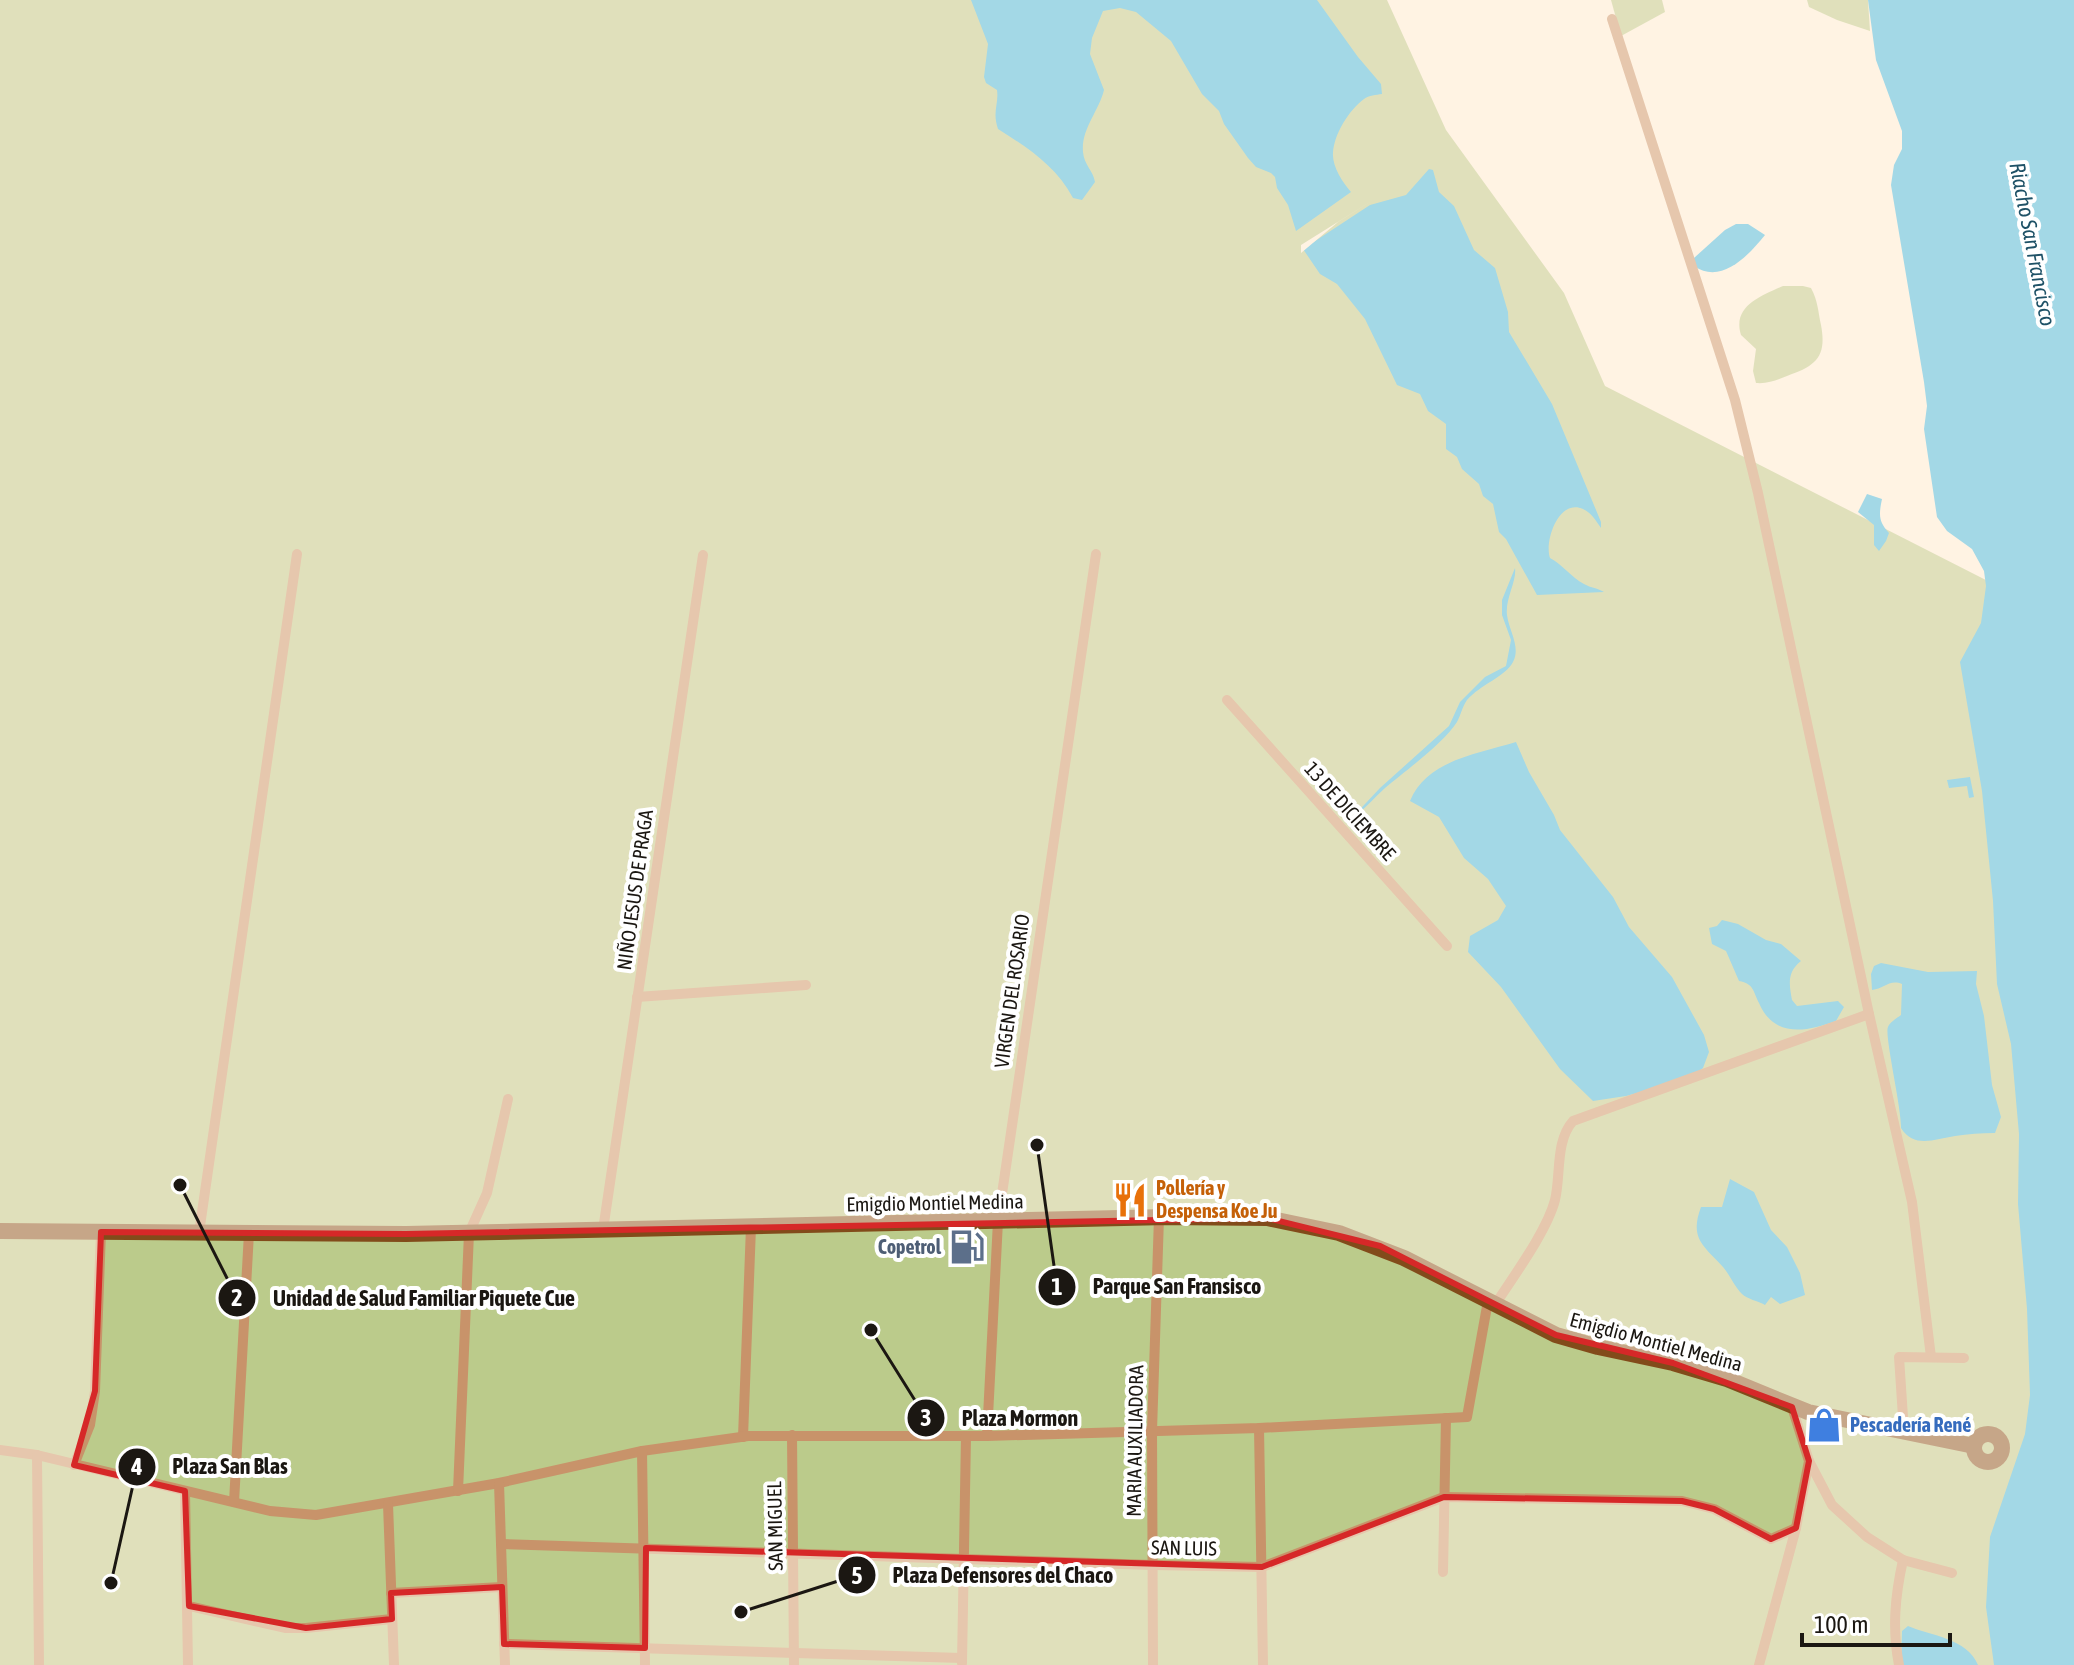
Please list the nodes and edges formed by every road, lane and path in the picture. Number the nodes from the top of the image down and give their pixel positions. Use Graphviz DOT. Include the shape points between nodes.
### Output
graph roads {
  1 [pos="1612,19"];
  2 [pos="297,554"];
  3 [pos="1096,554"];
  4 [pos="703,555"];
  5 [pos="1227,700"];
  6 [pos="1447,946"];
  7 [pos="806,985"];
  8 [pos="637,997"];
  9 [pos="1869,1014"];
  10 [pos="508,1099"];
  11 [pos="1159,1217"];
  12 [pos="998,1221"];
  13 [pos="751,1227"];
  14 [pos="603,1230"];
  15 [pos="0,1231"];
  16 [pos="101,1232"];
  17 [pos="199,1233"];
  18 [pos="249,1233"];
  19 [pos="469,1233"];
  20 [pos="1492,1303"];
  21 [pos="1931,1357"];
  22 [pos="1964,1358"];
  23 [pos="1792,1407"];
  24 [pos="1446,1421"];
  25 [pos="1259,1428"];
  26 [pos="1152,1431"];
  27 [pos="1904,1432"];
  28 [pos="792,1435"];
  29 [pos="966,1436"];
  30 [pos="987,1436"];
  31 [pos="743,1437"];
  32 [pos="1974,1446"];
  33 [pos="0,1450"];
  34 [pos="642,1451"];
  35 [pos="37,1455"];
  36 [pos="1809,1461"];
  37 [pos="74,1465"];
  38 [pos="499,1483"];
  39 [pos="185,1491"];
  40 [pos="458,1491"];
  41 [pos="1444,1497"];
  42 [pos="234,1502"];
  43 [pos="388,1504"];
  44 [pos="1796,1528"];
  45 [pos="501,1544"];
  46 [pos="646,1548"];
  47 [pos="793,1554"];
  48 [pos="964,1559"];
  49 [pos="1903,1560"];
  50 [pos="1152,1565"];
  51 [pos="1262,1567"];
  52 [pos="1443,1572"];
  53 [pos="1952,1573"];
  54 [pos="502,1587"];
  55 [pos="391,1593"];
  56 [pos="189,1606"];
  57 [pos="392,1619"];
  58 [pos="504,1644"];
  59 [pos="645,1648"];
  60 [pos="794,1659"];
  61 [pos="962,1662"];
  62 [pos="39,1665"];
  63 [pos="188,1665"];
  64 [pos="394,1665"];
  65 [pos="505,1665"];
  66 [pos="645,1665"];
  67 [pos="1153,1665"];
  68 [pos="1263,1665"];
  69 [pos="1759,1665"];
  70 [pos="1899,1665"];
  1 -- 9 [label="street" via="1740,419"];
  2 -- 17 [label="street"];
  3 -- 12 [label="street, VIRGEN DEL ROSARIO"];
  4 -- 8 [label="street, NIÑO JESUS DE PRAGA"];
  5 -- 6 [label="street, 13 DE DICIEMBRE"];
  7 -- 8 [label="street"];
  8 -- 14 [label="street, NIÑO JESUS DE PRAGA"];
  9 -- 20 [label="street" via="1573,1121 1564,1137 1548,1219"];
  9 -- 21 [label="street" via="1912,1202"];
  10 -- 19 [label="street" via="487,1193"];
  11 -- 12 [label="main road, Emigdio Montiel Medina"];
  11 -- 20 [label="main road, Emigdio Montiel Medina" via="1267,1218 1322,1228 1380,1246"];
  11 -- 26 [label="street, MARIA AUXILIADORA"];
  12 -- 13 [label="main road, Emigdio Montiel Medina"];
  12 -- 30 [label="street, VIRGEN DEL ROSARIO"];
  13 -- 14 [label="main road, Emigdio Montiel Medina"];
  13 -- 31 [label="street"];
  14 -- 19 [label="main road, Emigdio Montiel Medina"];
  15 -- 16 [label="main road, Emigdio Montiel Medina"];
  16 -- 17 [label="main road, Emigdio Montiel Medina"];
  16 -- 37 [label="street" via="95,1391 90,1425"];
  17 -- 18 [label="main road, Emigdio Montiel Medina"];
  18 -- 19 [label="main road, Emigdio Montiel Medina"];
  18 -- 42 [label="street"];
  19 -- 40 [label="street"];
  20 -- 23 [label="main road, Emigdio Montiel Medina" via="1556,1335 1727,1379"];
  20 -- 24 [label="street" via="1467,1417"];
  21 -- 22 [label="street"];
  21 -- 27 [label="street" via="1899,1357"];
  23 -- 27 [label="main road, Emigdio Montiel Medina"];
  23 -- 36 [label="street"];
  24 -- 25 [label="street"];
  24 -- 41 [label="street"];
  25 -- 26 [label="street"];
  25 -- 51 [label="street"];
  26 -- 30 [label="street"];
  26 -- 50 [label="street, MARIA AUXILIADORA"];
  27 -- 32 [label="main road, Emigdio Montiel Medina"];
  28 -- 29 [label="street"];
  28 -- 31 [label="street"];
  28 -- 47 [label="street, SAN MIGUEL"];
  29 -- 30 [label="street"];
  29 -- 48 [label="street"];
  31 -- 34 [label="street"];
  33 -- 35 [label="street"];
  34 -- 38 [label="street"];
  34 -- 46 [label="street"];
  35 -- 37 [label="street"];
  35 -- 62 [label="street"];
  36 -- 44 [label="street"];
  36 -- 49 [label="street" via="1832,1505"];
  37 -- 39 [label="street"];
  38 -- 40 [label="street"];
  38 -- 45 [label="street"];
  39 -- 42 [label="street"];
  39 -- 56 [label="street"];
  40 -- 43 [label="street"];
  41 -- 44 [label="street, SAN LUIS" via="1682,1501 1714,1509 1771,1539"];
  41 -- 51 [label="street, SAN LUIS"];
  41 -- 52 [label="street"];
  42 -- 43 [label="street" via="306,1515"];
  43 -- 55 [label="street"];
  44 -- 69 [label="street"];
  45 -- 46 [label="street, SAN LUIS"];
  45 -- 54 [label="street"];
  46 -- 47 [label="street, SAN LUIS"];
  46 -- 59 [label="street"];
  47 -- 48 [label="street, SAN LUIS"];
  47 -- 60 [label="street, SAN MIGUEL"];
  48 -- 50 [label="street, SAN LUIS"];
  48 -- 61 [label="street"];
  49 -- 53 [label="street"];
  49 -- 70 [label="street" via="1894,1635"];
  50 -- 51 [label="street, SAN LUIS"];
  50 -- 67 [label="street, MARIA AUXILIADORA"];
  51 -- 68 [label="street"];
  54 -- 55 [label="street"];
  54 -- 58 [label="street"];
  55 -- 57 [label="street"];
  56 -- 57 [label="street" via="285,1628"];
  56 -- 63 [label="street"];
  57 -- 64 [label="street"];
  58 -- 59 [label="street"];
  58 -- 65 [label="street"];
  59 -- 60 [label="street"];
  59 -- 66 [label="street"];
  60 -- 61 [label="street"];
}
